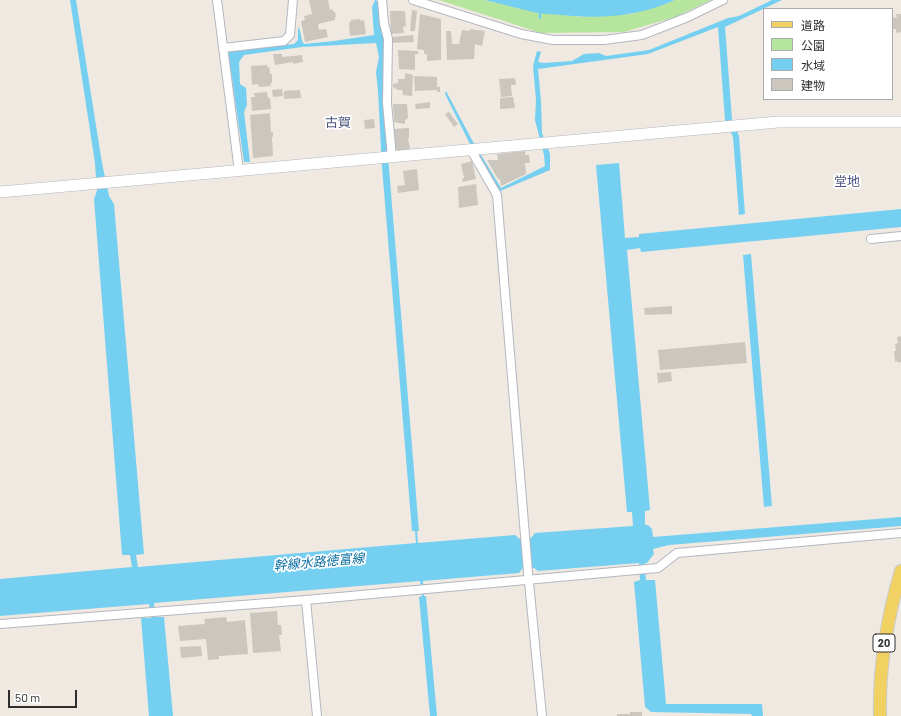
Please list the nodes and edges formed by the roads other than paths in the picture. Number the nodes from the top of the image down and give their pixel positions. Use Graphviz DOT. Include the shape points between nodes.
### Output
graph roads {
  1 [pos="217,0"];
  2 [pos="293,0"];
  3 [pos="382,0"];
  4 [pos="414,0"];
  5 [pos="723,0"];
  6 [pos="223,48"];
  7 [pos="901,122"];
  8 [pos="474,149"];
  9 [pos="386,158"];
  10 [pos="239,171"];
  11 [pos="0,192"];
  12 [pos="901,236"];
  13 [pos="871,239"];
  14 [pos="901,533"];
  15 [pos="901,571"];
  16 [pos="529,576"];
  17 [pos="306,600"];
  18 [pos="0,624"];
  19 [pos="317,716"];
  20 [pos="542,716"];
  21 [pos="880,716"];
  1 -- 6 [label="street"];
  2 -- 6 [label="street" via="290,35 284,41"];
  3 -- 9 [label="street" via="388,39"];
  4 -- 5 [label="street" via="521,34 553,40 604,40 642,35"];
  6 -- 10 [label="street"];
  7 -- 8 [label="street" via="778,122"];
  8 -- 9 [label="street"];
  8 -- 16 [label="street" via="497,195"];
  9 -- 10 [label="street"];
  10 -- 11 [label="street"];
  12 -- 13 [label="street"];
  14 -- 16 [label="street" via="677,553 658,568"];
  15 -- 21 [label="main road, 20" via="884,644"];
  16 -- 17 [label="street"];
  16 -- 20 [label="street"];
  17 -- 18 [label="street"];
  17 -- 19 [label="street"];
}
